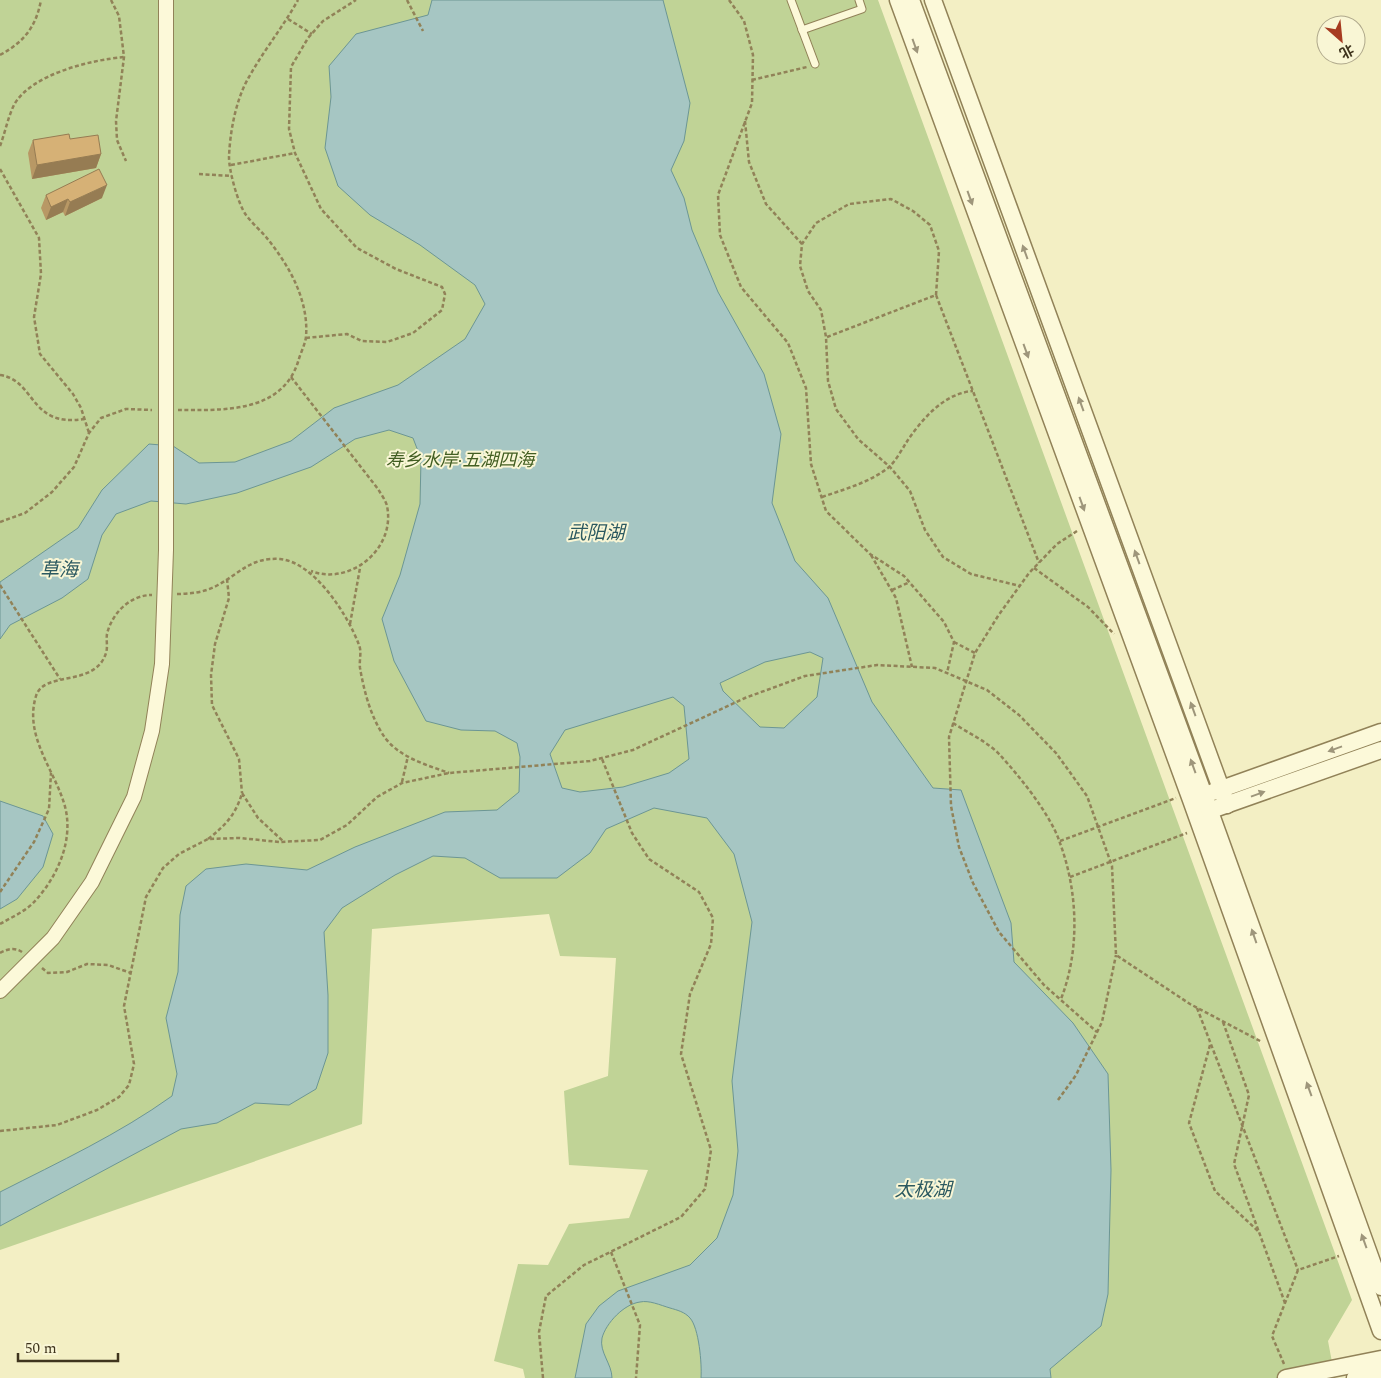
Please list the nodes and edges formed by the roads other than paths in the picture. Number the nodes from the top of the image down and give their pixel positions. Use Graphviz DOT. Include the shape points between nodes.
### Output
graph roads {
  1 [pos="166,0"];
  2 [pos="791,0"];
  3 [pos="859,0"];
  4 [pos="898,0"];
  5 [pos="911,0"];
  6 [pos="933,0"];
  7 [pos="802,30"];
  8 [pos="815,64"];
  9 [pos="1381,732"];
  10 [pos="1381,750"];
  11 [pos="1222,789"];
  12 [pos="1227,805"];
  13 [pos="1198,807"];
  14 [pos="0,991"];
  15 [pos="1381,1287"];
  16 [pos="1381,1331"];
  17 [pos="1381,1358"];
  18 [pos="1381,1373"];
  19 [pos="1288,1378"];
  20 [pos="1355,1378"];
  1 -- 14 [label="street" via="166,511 162,664 152,731 134,797 92,882 53,938"];
  2 -- 7 [label="lane"];
  3 -- 7 [label="lane" via="862,9"];
  4 -- 13 [label="street, one-way" via="1089,524"];
  13 -- 5 [label="street, one-way"];
  11 -- 6 [label="street, one-way"];
  7 -- 8 [label="lane"];
  9 -- 11 [label="street, one-way"];
  12 -- 10 [label="street, one-way"];
  11 -- 12 [label="street"];
  11 -- 13 [label="street"];
  12 -- 13 [label="street"];
  15 -- 13 [label="street, one-way"];
  13 -- 16 [label="street" via="1280,1052"];
  17 -- 19 [label="street"];
  18 -- 20 [label="street"];
}
